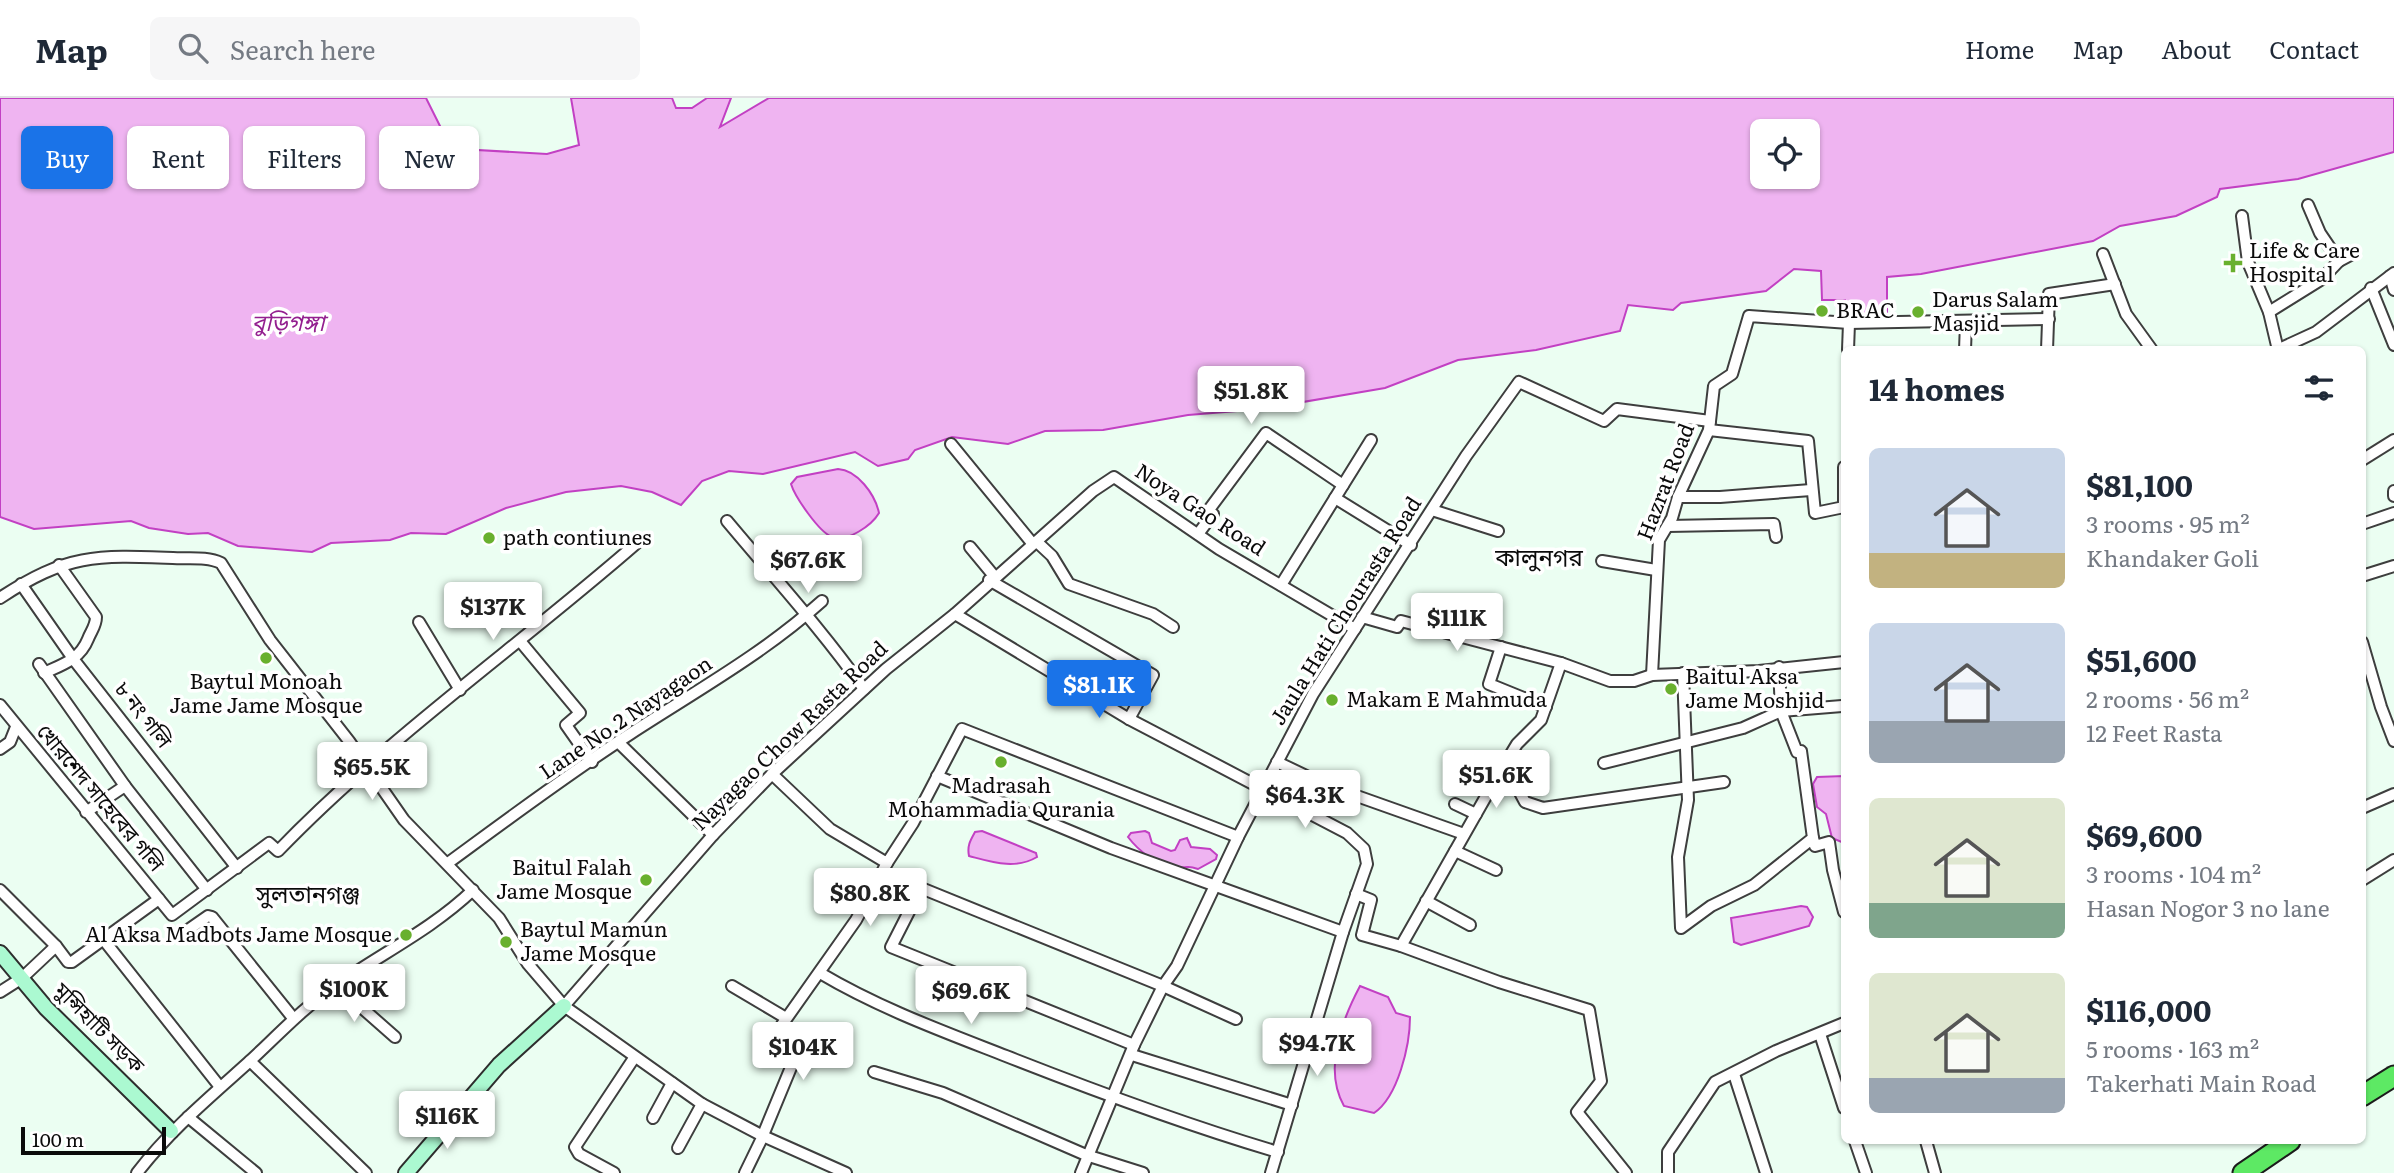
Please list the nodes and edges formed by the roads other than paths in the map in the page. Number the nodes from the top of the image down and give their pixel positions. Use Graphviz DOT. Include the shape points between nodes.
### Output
graph roads {
  1 [pos="2308,205"];
  2 [pos="2242,216"];
  3 [pos="2354,253"];
  4 [pos="2103,254"];
  5 [pos="2339,261"];
  6 [pos="2392,275"];
  7 [pos="2115,284"];
  8 [pos="2371,289"];
  9 [pos="2394,290"];
  10 [pos="2269,312"];
  11 [pos="2049,319"];
  12 [pos="1966,322"];
  13 [pos="1849,323"];
  14 [pos="2394,345"];
  15 [pos="1848,346"];
  16 [pos="1965,346"];
  17 [pos="2047,346"];
  18 [pos="2149,346"];
  19 [pos="2276,346"];
  20 [pos="2286,346"];
  21 [pos="1709,425"];
  22 [pos="1371,440"];
  23 [pos="2394,440"];
  24 [pos="951,444"];
  25 [pos="2366,458"];
  26 [pos="1343,485"];
  27 [pos="1811,490"];
  28 [pos="2394,491"];
  29 [pos="2394,496"];
  30 [pos="1678,497"];
  31 [pos="1335,498"];
  32 [pos="1841,509"];
  33 [pos="1432,510"];
  34 [pos="2394,513"];
  35 [pos="727,521"];
  36 [pos="2366,523"];
  37 [pos="1668,526"];
  38 [pos="1498,531"];
  39 [pos="1198,534"];
  40 [pos="1776,537"];
  41 [pos="638,542"];
  42 [pos="1032,543"];
  43 [pos="1411,545"];
  44 [pos="970,547"];
  45 [pos="1602,561"];
  46 [pos="59,565"];
  47 [pos="2394,566"];
  48 [pos="1656,570"];
  49 [pos="2366,575"];
  50 [pos="992,578"];
  51 [pos="21,584"];
  52 [pos="1281,585"];
  53 [pos="0,598"];
  54 [pos="822,601"];
  55 [pos="955,614"];
  56 [pos="805,616"];
  57 [pos="1362,617"];
  58 [pos="419,621"];
  59 [pos="1172,627"];
  60 [pos="1355,629"];
  61 [pos="520,641"];
  62 [pos="1501,647"];
  63 [pos="2366,656"];
  64 [pos="74,660"];
  65 [pos="1841,662"];
  66 [pos="1561,663"];
  67 [pos="1779,667"];
  68 [pos="1683,673"];
  69 [pos="1651,675"];
  70 [pos="2366,688"];
  71 [pos="2375,688"];
  72 [pos="864,689"];
  73 [pos="460,690"];
  74 [pos="0,705"];
  75 [pos="1841,706"];
  76 [pos="1546,707"];
  77 [pos="1781,711"];
  78 [pos="1129,719"];
  79 [pos="16,727"];
  80 [pos="2394,741"];
  81 [pos="618,742"];
  82 [pos="1686,743"];
  83 [pos="0,749"];
  84 [pos="1508,761"];
  85 [pos="592,762"];
  86 [pos="1277,762"];
  87 [pos="1604,763"];
  88 [pos="367,766"];
  89 [pos="772,774"];
  90 [pos="937,776"];
  91 [pos="1724,782"];
  92 [pos="125,786"];
  93 [pos="1688,788"];
  94 [pos="1263,791"];
  95 [pos="2394,794"];
  96 [pos="1455,804"];
  97 [pos="2366,806"];
  98 [pos="86,812"];
  99 [pos="1476,814"];
  100 [pos="1464,834"];
  101 [pos="713,835"];
  102 [pos="1238,837"];
  103 [pos="1813,838"];
  104 [pos="1455,850"];
  105 [pos="2394,860"];
  106 [pos="448,863"];
  107 [pos="887,863"];
  108 [pos="237,868"];
  109 [pos="1496,870"];
  110 [pos="2366,878"];
  111 [pos="1214,886"];
  112 [pos="0,890"];
  113 [pos="206,890"];
  114 [pos="473,890"];
  115 [pos="1356,894"];
  116 [pos="159,900"];
  117 [pos="1426,901"];
  118 [pos="1841,901"];
  119 [pos="1470,925"];
  120 [pos="186,932"];
  121 [pos="1343,932"];
  122 [pos="103,939"];
  123 [pos="56,946"];
  124 [pos="1401,946"];
  125 [pos="0,953"];
  126 [pos="372,962"];
  127 [pos="378,973"];
  128 [pos="820,973"];
  129 [pos="22,978"];
  130 [pos="336,985"];
  131 [pos="732,986"];
  132 [pos="1163,986"];
  133 [pos="0,992"];
  134 [pos="564,1006"];
  135 [pos="293,1018"];
  136 [pos="786,1018"];
  137 [pos="1236,1019"];
  138 [pos="1841,1024"];
  139 [pos="1820,1034"];
  140 [pos="396,1037"];
  141 [pos="1133,1050"];
  142 [pos="634,1058"];
  143 [pos="250,1060"];
  144 [pos="874,1072"];
  145 [pos="1734,1074"];
  146 [pos="2394,1076"];
  147 [pos="672,1083"];
  148 [pos="220,1087"];
  149 [pos="2366,1094"];
  150 [pos="1114,1096"];
  151 [pos="1841,1099"];
  152 [pos="702,1104"];
  153 [pos="1292,1105"];
  154 [pos="188,1117"];
  155 [pos="653,1118"];
  156 [pos="171,1130"];
  157 [pos="763,1136"];
  158 [pos="1856,1144"];
  159 [pos="1927,1144"];
  160 [pos="2286,1144"];
  161 [pos="678,1147"];
  162 [pos="1278,1152"];
  163 [pos="1086,1155"];
  164 [pos="612,1172"];
  165 [pos="137,1173"];
  166 [pos="256,1173"];
  167 [pos="366,1173"];
  168 [pos="406,1173"];
  169 [pos="745,1173"];
  170 [pos="846,1173"];
  171 [pos="1081,1173"];
  172 [pos="1143,1173"];
  173 [pos="1271,1173"];
  174 [pos="1626,1173"];
  175 [pos="1668,1173"];
  176 [pos="1766,1173"];
  177 [pos="1866,1173"];
  178 [pos="1935,1173"];
  179 [pos="2244,1173"];
  1 -- 5 [label="street"];
  2 -- 10 [label="street" via="2248,262"];
  3 -- 5 [label="street"];
  4 -- 7 [label="street"];
  5 -- 10 [label="street" via="2322,279"];
  6 -- 8 [label="street"];
  6 -- 9 [label="street"];
  7 -- 11 [label="street" via="2049,294"];
  7 -- 18 [label="street" via="2126,314"];
  8 -- 14 [label="street"];
  8 -- 20 [label="street" via="2316,332"];
  10 -- 19 [label="street"];
  11 -- 12 [label="street"];
  11 -- 17 [label="street"];
  12 -- 13 [label="street"];
  12 -- 16 [label="street"];
  13 -- 15 [label="street"];
  13 -- 21 [label="street, Hazrat Road" via="1749,316 1732,374 1714,386"];
  21 -- 27 [label="street" via="1808,441"];
  21 -- 30 [label="street, Hazrat Road"];
  21 -- 33 [label="street, Jaula Hati Chourasta Road" via="1617,409 1604,421 1519,382"];
  22 -- 26 [label="street"];
  23 -- 25 [label="street"];
  24 -- 42 [label="street"];
  26 -- 31 [label="street"];
  26 -- 39 [label="street" via="1266,433 1208,511 1213,514"];
  27 -- 30 [label="street"];
  27 -- 32 [label="street" via="1815,513"];
  28 -- 29 [label="street"];
  30 -- 37 [label="street, Hazrat Road"];
  31 -- 43 [label="street"];
  31 -- 52 [label="street"];
  33 -- 38 [label="street"];
  33 -- 43 [label="street, Jaula Hati Chourasta Road"];
  34 -- 36 [label="street"];
  35 -- 56 [label="street"];
  37 -- 40 [label="street" via="1774,524"];
  37 -- 48 [label="street, Hazrat Road" via="1659,540"];
  39 -- 42 [label="street, Noya Gao Road" via="1114,477"];
  39 -- 52 [label="street, Noya Gao Road"];
  41 -- 61 [label="street"];
  42 -- 50 [label="street, Nayagao Chow Rasta Road"];
  42 -- 59 [label="street" via="1037,542 1052,556 1069,583 1142,610"];
  43 -- 57 [label="street, Jaula Hati Chourasta Road"];
  44 -- 50 [label="street"];
  45 -- 48 [label="street"];
  46 -- 51 [label="street"];
  46 -- 64 [label="street" via="96,617 87,647"];
  46 -- 88 [label="street" via="111,557 221,563 270,640"];
  47 -- 49 [label="street"];
  48 -- 69 [label="street, Hazrat Road"];
  50 -- 55 [label="street, Nayagao Chow Rasta Road"];
  50 -- 78 [label="street" via="1153,675"];
  51 -- 53 [label="street"];
  51 -- 64 [label="street, ৮ নং গলি"];
  52 -- 60 [label="street, Noya Gao Road"];
  54 -- 56 [label="street, Lane No.2 Nayagaon"];
  55 -- 72 [label="street, Nayagao Chow Rasta Road"];
  55 -- 78 [label="street"];
  56 -- 72 [label="street"];
  56 -- 81 [label="street, Lane No.2 Nayagaon" via="747,662"];
  57 -- 60 [label="street, Jaula Hati Chourasta Road"];
  57 -- 62 [label="street" via="1398,627 1401,621"];
  58 -- 73 [label="street"];
  60 -- 86 [label="street, Jaula Hati Chourasta Road"];
  61 -- 73 [label="street"];
  61 -- 85 [label="street" via="580,713 566,725"];
  62 -- 66 [label="street"];
  62 -- 76 [label="street" via="1489,684"];
  63 -- 71 [label="street"];
  64 -- 92 [label="street" via="41,669"];
  64 -- 108 [label="street, ৮ নং গলি"];
  65 -- 67 [label="street"];
  66 -- 69 [label="street" via="1610,681"];
  66 -- 76 [label="street"];
  67 -- 68 [label="street"];
  67 -- 77 [label="street"];
  68 -- 69 [label="street"];
  68 -- 82 [label="street"];
  70 -- 71 [label="street"];
  71 -- 80 [label="street"];
  72 -- 89 [label="street, Nayagao Chow Rasta Road"];
  73 -- 88 [label="street"];
  74 -- 79 [label="street, খোরশেদ সাহেবের গলি"];
  75 -- 77 [label="street"];
  76 -- 84 [label="street"];
  77 -- 82 [label="street"];
  77 -- 103 [label="street" via="1797,752 1801,751"];
  78 -- 94 [label="street"];
  79 -- 83 [label="street" via="10,742"];
  79 -- 98 [label="street, খোরশেদ সাহেবের গলি"];
  81 -- 85 [label="street, Lane No.2 Nayagaon"];
  81 -- 101 [label="street"];
  82 -- 87 [label="street"];
  82 -- 93 [label="street"];
  84 -- 93 [label="street" via="1519,793 1533,807"];
  84 -- 99 [label="street"];
  85 -- 106 [label="street, Lane No.2 Nayagaon"];
  86 -- 94 [label="street, Jaula Hati Chourasta Road"];
  86 -- 100 [label="street" via="1323,784"];
  88 -- 106 [label="street" via="427,848"];
  88 -- 108 [label="street" via="278,851 269,843"];
  89 -- 101 [label="street, Nayagao Chow Rasta Road"];
  89 -- 107 [label="street" via="822,823"];
  90 -- 102 [label="street" via="962,729"];
  90 -- 107 [label="street"];
  90 -- 111 [label="street"];
  91 -- 93 [label="street"];
  92 -- 98 [label="street"];
  92 -- 113 [label="street"];
  93 -- 103 [label="street" via="1678,857 1681,928 1754,885"];
  94 -- 102 [label="street, Jaula Hati Chourasta Road"];
  94 -- 115 [label="street" via="1347,833 1364,849 1368,858"];
  95 -- 97 [label="street"];
  96 -- 99 [label="street"];
  98 -- 116 [label="street, খোরশেদ সাহেবের গলি"];
  99 -- 100 [label="street"];
  100 -- 104 [label="street"];
  101 -- 134 [label="street, Nayagao Chow Rasta Road"];
  102 -- 111 [label="street, Jaula Hati Chourasta Road"];
  103 -- 118 [label="street" via="1815,846 1829,842"];
  104 -- 109 [label="street"];
  104 -- 117 [label="street"];
  105 -- 110 [label="street"];
  106 -- 114 [label="street"];
  107 -- 128 [label="street"];
  108 -- 113 [label="street"];
  111 -- 121 [label="street"];
  111 -- 132 [label="street, Jaula Hati Chourasta Road"];
  112 -- 123 [label="street"];
  113 -- 116 [label="street, খোরশেদ সাহেবের গলি" via="172,915"];
  114 -- 126 [label="street" via="430,927"];
  114 -- 134 [label="street"];
  115 -- 121 [label="street"];
  115 -- 124 [label="street" via="1371,900 1362,935"];
  116 -- 122 [label="street"];
  117 -- 119 [label="street"];
  117 -- 124 [label="street"];
  120 -- 135 [label="street" via="212,917"];
  121 -- 153 [label="street"];
  122 -- 123 [label="street" via="70,962"];
  122 -- 148 [label="street"];
  123 -- 129 [label="street"];
  124 -- 174 [label="street" via="1590,1010 1601,1081 1577,1112"];
  125 -- 129 [label="street, মুন্সিহাটি সড়ক"];
  126 -- 127 [label="street"];
  126 -- 130 [label="street"];
  128 -- 136 [label="street"];
  128 -- 150 [label="street" via="886,1009"];
  129 -- 133 [label="street"];
  129 -- 156 [label="street, মুন্সিহাটি সড়ক" via="46,1008"];
  130 -- 135 [label="street"];
  130 -- 140 [label="street"];
  131 -- 136 [label="street"];
  132 -- 137 [label="street"];
  132 -- 141 [label="street, Jaula Hati Chourasta Road"];
  132 -- 141 [label="street" via="921,888 891,947"];
  134 -- 142 [label="street"];
  134 -- 168 [label="street" via="499,1065"];
  135 -- 143 [label="street"];
  136 -- 157 [label="street" via="779,1029 799,1048"];
  138 -- 139 [label="street"];
  139 -- 145 [label="street"];
  139 -- 151 [label="street"];
  141 -- 150 [label="street, Jaula Hati Chourasta Road"];
  141 -- 153 [label="street"];
  142 -- 147 [label="street"];
  142 -- 164 [label="street" via="575,1150"];
  143 -- 148 [label="street"];
  143 -- 167 [label="street"];
  144 -- 163 [label="street" via="943,1093"];
  145 -- 175 [label="street" via="1715,1082 1693,1113 1668,1152"];
  145 -- 176 [label="street"];
  146 -- 149 [label="highway"];
  147 -- 152 [label="street"];
  147 -- 155 [label="street"];
  148 -- 154 [label="street"];
  150 -- 162 [label="street"];
  150 -- 163 [label="street, Jaula Hati Chourasta Road"];
  152 -- 157 [label="street"];
  152 -- 161 [label="street"];
  153 -- 162 [label="street"];
  154 -- 156 [label="street"];
  154 -- 166 [label="street"];
  156 -- 165 [label="street"];
  157 -- 169 [label="street"];
  157 -- 170 [label="street"];
  158 -- 177 [label="street"];
  159 -- 178 [label="street"];
  160 -- 179 [label="highway"];
  162 -- 173 [label="street"];
  163 -- 171 [label="street, Jaula Hati Chourasta Road"];
  163 -- 172 [label="street"];
}
